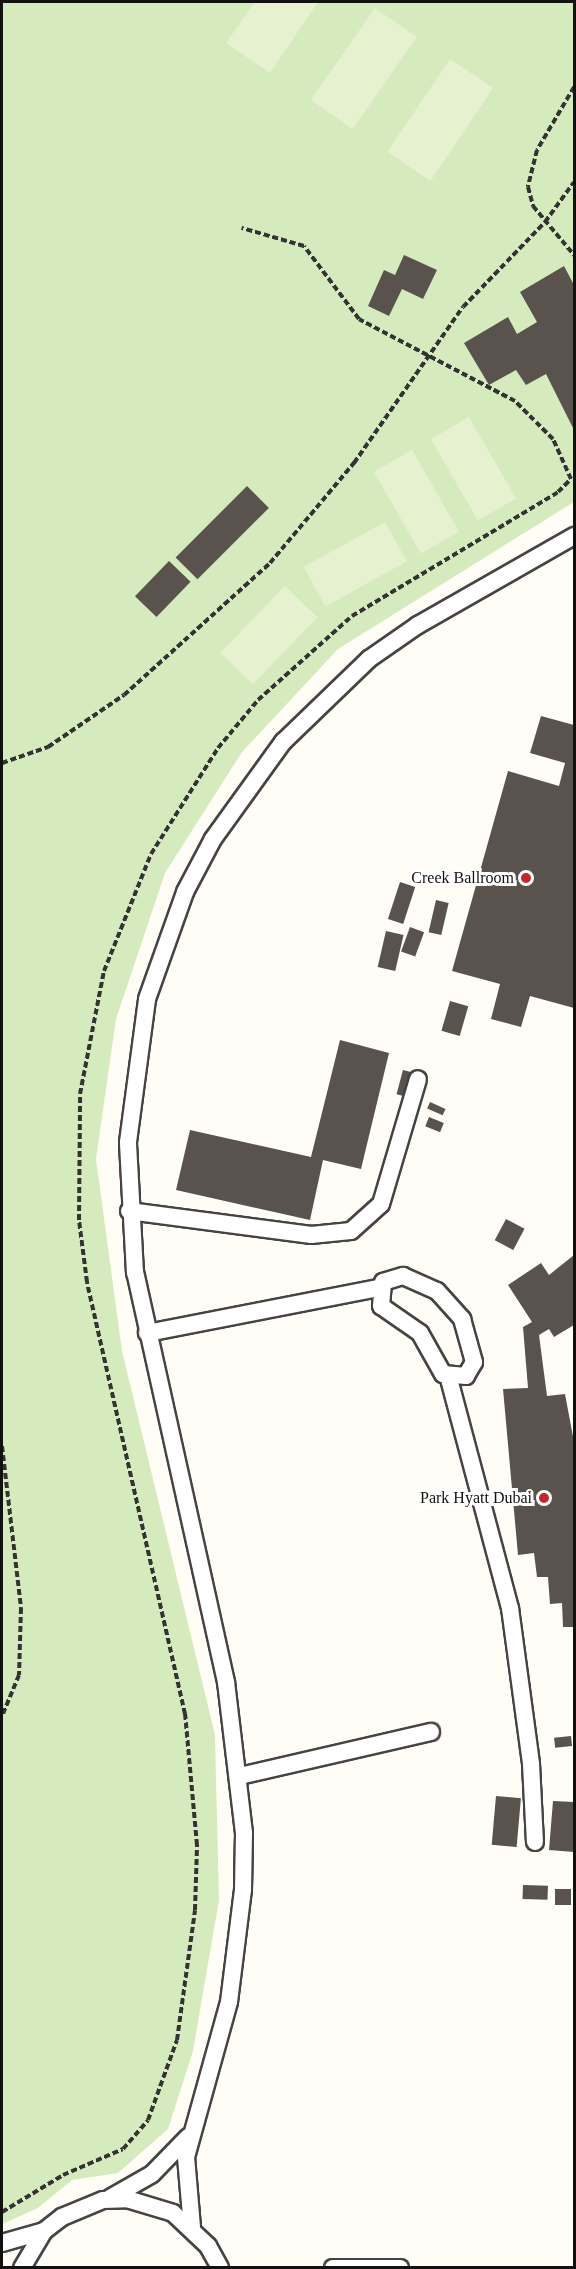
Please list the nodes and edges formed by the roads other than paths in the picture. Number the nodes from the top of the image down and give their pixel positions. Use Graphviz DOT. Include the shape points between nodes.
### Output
graph roads {
  1 [pos="574,536"];
  2 [pos="418,1079"];
  3 [pos="129,1211"];
  4 [pos="379,1288"];
  5 [pos="147,1333"];
  6 [pos="449,1379"];
  7 [pos="431,1732"];
  8 [pos="240,1776"];
  9 [pos="535,1842"];
  10 [pos="190,2134"];
  11 [pos="103,2200"];
  12 [pos="192,2228"];
  13 [pos="44,2231"];
  14 [pos="2,2243"];
  15 [pos="371,2267"];
  16 [pos="22,2268"];
  17 [pos="219,2268"];
  18 [pos="333,2268"];
  19 [pos="400,2268"];
  1 -- 3 [label="lane" via="418,625 369,659 307,716 246,788 185,892 147,999 133,1073"];
  2 -- 3 [label="lane" via="381,1204 351,1231 311,1235"];
  3 -- 5 [label="lane"];
  4 -- 5 [label="lane"];
  4 -- 6 [label="lane" via="381,1306 420,1333"];
  4 -- 6 [label="lane" via="388,1277 403,1276 451,1304 470,1336 474,1362 466,1376"];
  5 -- 8 [label="lane" via="226,1682"];
  6 -- 9 [label="lane" via="510,1608 531,1764"];
  7 -- 8 [label="lane"];
  8 -- 10 [label="lane" via="244,1856 238,1946 216,2057"];
  10 -- 11 [label="lane" via="152,2174"];
  10 -- 12 [label="lane" via="184,2181"];
  11 -- 12 [label="lane" via="151,2204"];
  11 -- 13 [label="lane" via="62,2217"];
  12 -- 17 [label="lane"];
  13 -- 14 [label="lane"];
  13 -- 16 [label="lane"];
  15 -- 18 [label="lane"];
  15 -- 19 [label="lane"];
}
